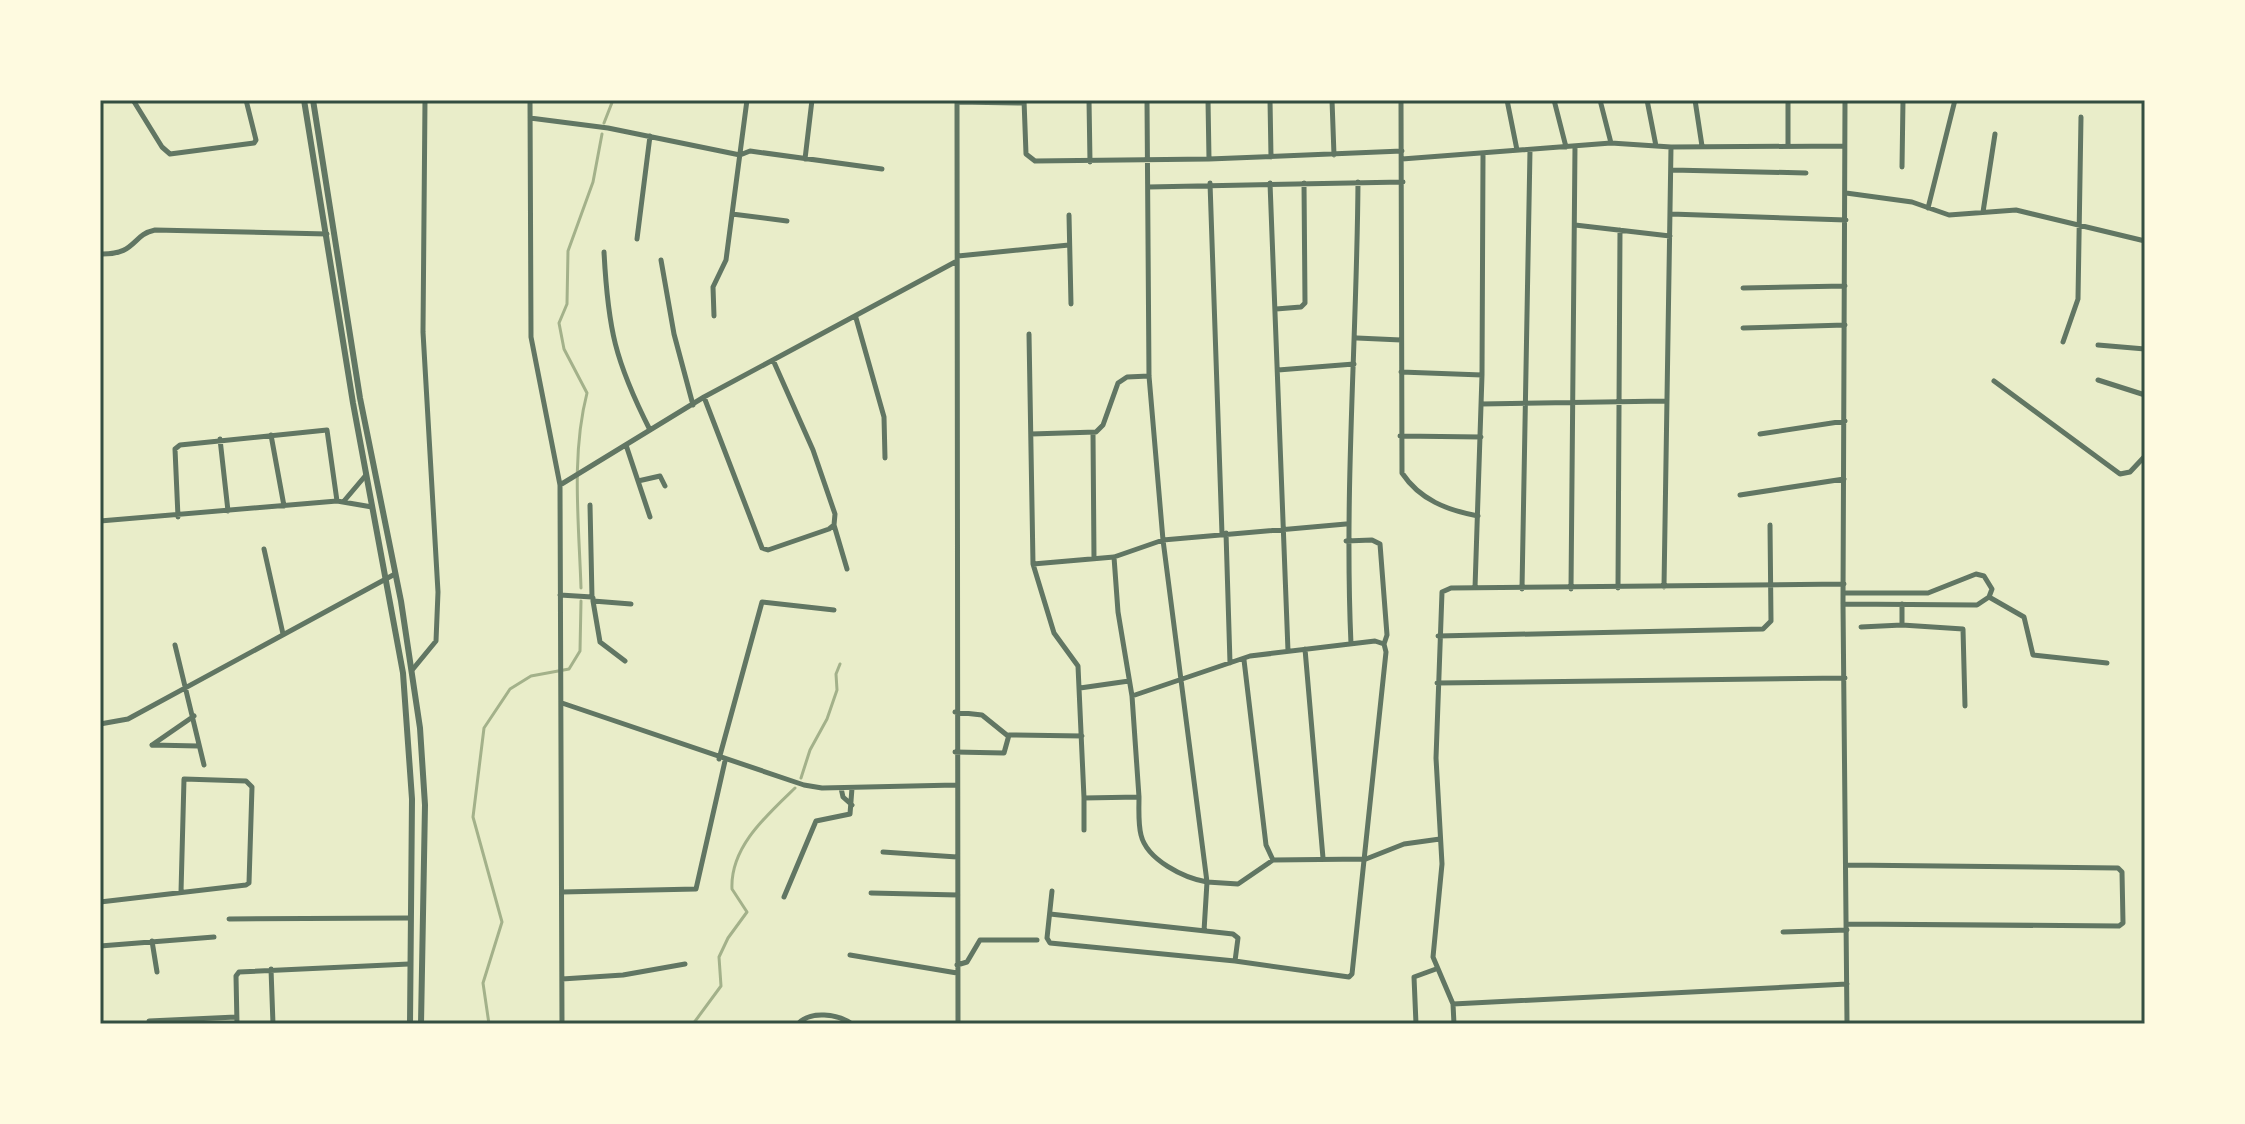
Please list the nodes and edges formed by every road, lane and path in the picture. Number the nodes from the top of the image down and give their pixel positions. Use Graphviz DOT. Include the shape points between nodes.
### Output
graph roads {
  1 [pos="133,100"];
  2 [pos="246,100"];
  3 [pos="304,100"];
  4 [pos="313,100"];
  5 [pos="425,100"];
  6 [pos="530,100"];
  7 [pos="747,100"];
  8 [pos="812,100"];
  9 [pos="1089,100"];
  10 [pos="1147,100"];
  11 [pos="1208,100"];
  12 [pos="1270,100"];
  13 [pos="1332,100"];
  14 [pos="1401,100"];
  15 [pos="1507,100"];
  16 [pos="1554,100"];
  17 [pos="1600,100"];
  18 [pos="1647,100"];
  19 [pos="1695,100"];
  20 [pos="1788,100"];
  21 [pos="1845,100"];
  22 [pos="1903,100"];
  23 [pos="1955,100"];
  24 [pos="957,101"];
  25 [pos="1024,101"];
  26 [pos="2081,117"];
  27 [pos="530,118"];
  28 [pos="1995,134"];
  29 [pos="650,136"];
  30 [pos="1611,143"];
  31 [pos="1788,145"];
  32 [pos="1575,146"];
  33 [pos="1656,146"];
  34 [pos="1702,146"];
  35 [pos="1845,146"];
  36 [pos="1566,147"];
  37 [pos="1671,147"];
  38 [pos="1517,150"];
  39 [pos="1530,150"];
  40 [pos="1402,151"];
  41 [pos="740,155"];
  42 [pos="1334,155"];
  43 [pos="1483,155"];
  44 [pos="1271,157"];
  45 [pos="805,159"];
  46 [pos="1209,159"];
  47 [pos="1402,159"];
  48 [pos="1148,160"];
  49 [pos="1090,162"];
  50 [pos="1902,167"];
  51 [pos="882,169"];
  52 [pos="1672,170"];
  53 [pos="1806,173"];
  54 [pos="1358,182"];
  55 [pos="1403,182"];
  56 [pos="1210,183"];
  57 [pos="1270,183"];
  58 [pos="1304,183"];
  59 [pos="1148,187"];
  60 [pos="1846,193"];
  61 [pos="1928,208"];
  62 [pos="1983,213"];
  63 [pos="732,214"];
  64 [pos="1671,214"];
  65 [pos="1069,215"];
  66 [pos="1846,220"];
  67 [pos="787,221"];
  68 [pos="1575,225"];
  69 [pos="2080,225"];
  70 [pos="1620,230"];
  71 [pos="333,234"];
  72 [pos="325,235"];
  73 [pos="1670,236"];
  74 [pos="637,239"];
  75 [pos="2145,241"];
  76 [pos="1069,245"];
  77 [pos="604,252"];
  78 [pos="100,254"];
  79 [pos="958,259"];
  80 [pos="661,260"];
  81 [pos="1845,286"];
  82 [pos="1743,288"];
  83 [pos="1071,304"];
  84 [pos="1276,309"];
  85 [pos="714,316"];
  86 [pos="856,318"];
  87 [pos="1845,325"];
  88 [pos="1743,328"];
  89 [pos="1029,334"];
  90 [pos="1357,338"];
  91 [pos="1401,340"];
  92 [pos="2063,342"];
  93 [pos="2098,345"];
  94 [pos="2145,349"];
  95 [pos="773,360"];
  96 [pos="1354,364"];
  97 [pos="1278,370"];
  98 [pos="1401,372"];
  99 [pos="1482,375"];
  100 [pos="1149,376"];
  101 [pos="2098,380"];
  102 [pos="1994,381"];
  103 [pos="2145,395"];
  104 [pos="704,397"];
  105 [pos="1619,401"];
  106 [pos="1666,401"];
  107 [pos="1573,402"];
  108 [pos="1481,404"];
  109 [pos="1526,404"];
  110 [pos="693,405"];
  111 [pos="1845,421"];
  112 [pos="650,430"];
  113 [pos="1093,433"];
  114 [pos="1031,434"];
  115 [pos="1760,434"];
  116 [pos="271,435"];
  117 [pos="1400,436"];
  118 [pos="1481,437"];
  119 [pos="220,439"];
  120 [pos="626,445"];
  121 [pos="2145,456"];
  122 [pos="885,458"];
  123 [pos="367,472"];
  124 [pos="1844,479"];
  125 [pos="638,481"];
  126 [pos="560,485"];
  127 [pos="665,486"];
  128 [pos="1740,495"];
  129 [pos="340,501"];
  130 [pos="590,505"];
  131 [pos="284,506"];
  132 [pos="372,507"];
  133 [pos="228,511"];
  134 [pos="1478,516"];
  135 [pos="178,517"];
  136 [pos="650,517"];
  137 [pos="100,521"];
  138 [pos="1346,524"];
  139 [pos="834,525"];
  140 [pos="1770,525"];
  141 [pos="1284,529"];
  142 [pos="1224,533"];
  143 [pos="1163,540"];
  144 [pos="1346,541"];
  145 [pos="264,549"];
  146 [pos="1114,557"];
  147 [pos="1094,558"];
  148 [pos="1033,564"];
  149 [pos="847,569"];
  150 [pos="395,574"];
  151 [pos="387,577"];
  152 [pos="1773,584"];
  153 [pos="1844,584"];
  154 [pos="1664,587"];
  155 [pos="1475,588"];
  156 [pos="1618,588"];
  157 [pos="1522,589"];
  158 [pos="1571,589"];
  159 [pos="1844,593"];
  160 [pos="560,595"];
  161 [pos="1989,597"];
  162 [pos="593,599"];
  163 [pos="631,604"];
  164 [pos="1843,604"];
  165 [pos="1902,604"];
  166 [pos="834,610"];
  167 [pos="1902,625"];
  168 [pos="1861,627"];
  169 [pos="283,634"];
  170 [pos="1438,636"];
  171 [pos="1351,644"];
  172 [pos="1384,644"];
  173 [pos="175,645"];
  174 [pos="1305,649"];
  175 [pos="1288,651"];
  176 [pos="1244,660"];
  177 [pos="625,661"];
  178 [pos="1230,663"];
  179 [pos="2107,663"];
  180 [pos="413,669"];
  181 [pos="1845,678"];
  182 [pos="1129,681"];
  183 [pos="1184,681"];
  184 [pos="1437,683"];
  185 [pos="1080,688"];
  186 [pos="186,689"];
  187 [pos="1132,696"];
  188 [pos="562,703"];
  189 [pos="1965,706"];
  190 [pos="955,712"];
  191 [pos="194,716"];
  192 [pos="100,724"];
  193 [pos="1008,736"];
  194 [pos="1082,736"];
  195 [pos="198,746"];
  196 [pos="955,752"];
  197 [pos="722,760"];
  198 [pos="204,765"];
  199 [pos="956,785"];
  200 [pos="841,788"];
  201 [pos="852,788"];
  202 [pos="1139,797"];
  203 [pos="1084,798"];
  204 [pos="852,805"];
  205 [pos="1084,830"];
  206 [pos="1440,839"];
  207 [pos="883,852"];
  208 [pos="957,857"];
  209 [pos="1323,858"];
  210 [pos="1366,859"];
  211 [pos="1273,860"];
  212 [pos="1847,865"];
  213 [pos="1207,882"];
  214 [pos="1052,891"];
  215 [pos="181,892"];
  216 [pos="562,892"];
  217 [pos="871,893"];
  218 [pos="958,895"];
  219 [pos="784,897"];
  220 [pos="100,902"];
  221 [pos="1050,914"];
  222 [pos="409,918"];
  223 [pos="229,919"];
  224 [pos="1847,927"];
  225 [pos="1204,931"];
  226 [pos="1783,932"];
  227 [pos="214,937"];
  228 [pos="1037,940"];
  229 [pos="152,941"];
  230 [pos="100,946"];
  231 [pos="850,955"];
  232 [pos="1235,961"];
  233 [pos="409,964"];
  234 [pos="685,964"];
  235 [pos="957,965"];
  236 [pos="271,969"];
  237 [pos="1436,969"];
  238 [pos="157,972"];
  239 [pos="957,973"];
  240 [pos="562,979"];
  241 [pos="1847,984"];
  242 [pos="1453,1004"];
  243 [pos="149,1021"];
  244 [pos="236,1021"];
  245 [pos="273,1024"];
  246 [pos="410,1024"];
  247 [pos="421,1024"];
  248 [pos="562,1024"];
  249 [pos="798,1024"];
  250 [pos="852,1024"];
  251 [pos="958,1024"];
  252 [pos="1416,1024"];
  253 [pos="1454,1024"];
  254 [pos="1847,1024"];
  1 -- 2 [label="street" via="170,154 254,143"];
  3 -- 72 [label="street"];
  4 -- 71 [label="street"];
  5 -- 180 [label="street" via="423,332 438,592 436,641"];
  6 -- 27 [label="street"];
  7 -- 41 [label="street"];
  8 -- 45 [label="street"];
  9 -- 49 [label="street"];
  10 -- 48 [label="street"];
  11 -- 46 [label="street"];
  12 -- 44 [label="street"];
  13 -- 42 [label="street"];
  14 -- 40 [label="street"];
  15 -- 38 [label="street"];
  16 -- 36 [label="street"];
  17 -- 30 [label="street"];
  18 -- 33 [label="street"];
  19 -- 34 [label="street"];
  20 -- 31 [label="street"];
  21 -- 35 [label="street"];
  22 -- 50 [label="street"];
  23 -- 61 [label="street"];
  24 -- 25 [label="street"];
  24 -- 79 [label="street"];
  25 -- 49 [label="street" via="1029,158"];
  26 -- 69 [label="street"];
  27 -- 29 [label="street"];
  27 -- 126 [label="street" via="531,337"];
  28 -- 62 [label="street"];
  29 -- 41 [label="street"];
  29 -- 74 [label="street"];
  30 -- 32 [label="street"];
  30 -- 33 [label="street"];
  31 -- 34 [label="street"];
  31 -- 35 [label="street"];
  32 -- 36 [label="street"];
  32 -- 68 [label="street"];
  33 -- 37 [label="street"];
  34 -- 37 [label="street"];
  35 -- 60 [label="street"];
  36 -- 39 [label="street"];
  37 -- 52 [label="street"];
  38 -- 39 [label="street"];
  38 -- 43 [label="street"];
  39 -- 109 [label="street"];
  40 -- 42 [label="street"];
  40 -- 47 [label="street"];
  41 -- 45 [label="street" via="750,151"];
  41 -- 63 [label="street"];
  42 -- 44 [label="street"];
  43 -- 47 [label="street"];
  43 -- 99 [label="street"];
  44 -- 46 [label="street"];
  45 -- 51 [label="street"];
  46 -- 48 [label="street"];
  47 -- 55 [label="street"];
  48 -- 49 [label="street"];
  48 -- 59 [label="street"];
  52 -- 53 [label="street"];
  52 -- 64 [label="street"];
  54 -- 55 [label="street"];
  54 -- 58 [label="street"];
  54 -- 90 [label="street"];
  55 -- 91 [label="street"];
  56 -- 57 [label="street"];
  56 -- 59 [label="street"];
  56 -- 142 [label="street"];
  57 -- 58 [label="street"];
  57 -- 84 [label="street"];
  58 -- 84 [label="street" via="1305,303"];
  59 -- 100 [label="street"];
  60 -- 61 [label="street"];
  60 -- 66 [label="street"];
  61 -- 62 [label="street" via="1949,215"];
  62 -- 69 [label="street" via="2016,210"];
  63 -- 67 [label="street"];
  63 -- 85 [label="street" via="726,260 713,287"];
  64 -- 66 [label="street"];
  64 -- 73 [label="street"];
  65 -- 76 [label="street"];
  66 -- 81 [label="street"];
  68 -- 70 [label="street"];
  68 -- 107 [label="street"];
  69 -- 75 [label="street"];
  69 -- 92 [label="street" via="2078,299"];
  70 -- 73 [label="street"];
  70 -- 105 [label="street"];
  71 -- 72 [label="street"];
  71 -- 150 [label="street"];
  72 -- 78 [label="street" via="155,230 126,251"];
  72 -- 123 [label="street"];
  73 -- 106 [label="street"];
  76 -- 79 [label="street"];
  76 -- 83 [label="street"];
  77 -- 112 [label="street" via="618,362"];
  79 -- 86 [label="street"];
  79 -- 190 [label="street"];
  80 -- 110 [label="street"];
  81 -- 82 [label="street"];
  81 -- 87 [label="street"];
  84 -- 97 [label="street"];
  86 -- 95 [label="street"];
  86 -- 122 [label="street" via="884,417"];
  87 -- 88 [label="street"];
  87 -- 111 [label="street"];
  89 -- 114 [label="street"];
  90 -- 91 [label="street"];
  90 -- 96 [label="street"];
  91 -- 98 [label="street"];
  93 -- 94 [label="street"];
  95 -- 104 [label="street"];
  95 -- 139 [label="street" via="813,450"];
  96 -- 97 [label="street"];
  96 -- 138 [label="street"];
  97 -- 141 [label="street"];
  98 -- 99 [label="street"];
  98 -- 117 [label="street"];
  99 -- 108 [label="street"];
  100 -- 113 [label="street" via="1118,383 1103,425"];
  100 -- 143 [label="street"];
  101 -- 103 [label="street"];
  102 -- 121 [label="street" via="2120,474 2130,472"];
  104 -- 110 [label="street"];
  104 -- 139 [label="street" via="762,548"];
  105 -- 106 [label="street"];
  105 -- 107 [label="street"];
  105 -- 156 [label="street"];
  106 -- 154 [label="street"];
  107 -- 109 [label="street"];
  107 -- 158 [label="street"];
  108 -- 109 [label="street"];
  108 -- 118 [label="street"];
  109 -- 157 [label="street"];
  110 -- 112 [label="street"];
  111 -- 115 [label="street"];
  111 -- 124 [label="street"];
  112 -- 120 [label="street"];
  113 -- 114 [label="street"];
  113 -- 147 [label="street"];
  114 -- 148 [label="street"];
  116 -- 119 [label="street"];
  116 -- 129 [label="street" via="327,430"];
  116 -- 131 [label="street"];
  117 -- 118 [label="street"];
  117 -- 134 [label="street" via="1402,473 1409,484 1436,504"];
  118 -- 134 [label="street"];
  119 -- 133 [label="street"];
  119 -- 135 [label="street" via="175,449"];
  120 -- 125 [label="street"];
  120 -- 126 [label="street"];
  123 -- 129 [label="street" via="357,489"];
  123 -- 132 [label="street"];
  124 -- 128 [label="street"];
  124 -- 153 [label="street"];
  125 -- 127 [label="street" via="661,476"];
  125 -- 136 [label="street"];
  126 -- 160 [label="street"];
  129 -- 131 [label="street"];
  129 -- 132 [label="street"];
  130 -- 162 [label="street"];
  131 -- 133 [label="street"];
  132 -- 151 [label="street"];
  133 -- 135 [label="street"];
  134 -- 155 [label="street"];
  135 -- 137 [label="street"];
  138 -- 141 [label="street"];
  138 -- 144 [label="street"];
  139 -- 149 [label="street"];
  140 -- 152 [label="street"];
  141 -- 142 [label="street"];
  141 -- 175 [label="street"];
  142 -- 143 [label="street"];
  142 -- 178 [label="street"];
  143 -- 146 [label="street"];
  143 -- 183 [label="street"];
  144 -- 171 [label="street"];
  144 -- 172 [label="street" via="1380,544"];
  145 -- 169 [label="street"];
  146 -- 147 [label="street"];
  146 -- 182 [label="street"];
  147 -- 148 [label="street"];
  148 -- 185 [label="street" via="1054,633 1078,666"];
  150 -- 151 [label="street"];
  150 -- 180 [label="street"];
  151 -- 169 [label="street"];
  151 -- 222 [label="street" via="409,730"];
  152 -- 153 [label="street"];
  152 -- 154 [label="street"];
  152 -- 170 [label="street" via="1771,621 1760,630"];
  153 -- 159 [label="street"];
  154 -- 156 [label="street"];
  155 -- 157 [label="street"];
  155 -- 170 [label="street" via="1442,592"];
  156 -- 158 [label="street"];
  157 -- 158 [label="street"];
  159 -- 161 [label="street" via="1928,593 1976,574 1989,581"];
  159 -- 164 [label="street"];
  160 -- 162 [label="street"];
  160 -- 188 [label="street"];
  161 -- 165 [label="street" via="1977,605"];
  161 -- 179 [label="street" via="2024,617 2033,655"];
  162 -- 163 [label="street"];
  162 -- 177 [label="street" via="600,642"];
  164 -- 165 [label="street"];
  164 -- 181 [label="street"];
  165 -- 167 [label="street"];
  166 -- 197 [label="street" via="762,602"];
  167 -- 168 [label="street"];
  167 -- 189 [label="street" via="1963,629"];
  169 -- 186 [label="street"];
  170 -- 184 [label="street"];
  171 -- 172 [label="street"];
  171 -- 174 [label="street"];
  172 -- 210 [label="street"];
  173 -- 186 [label="street"];
  174 -- 175 [label="street"];
  174 -- 209 [label="street"];
  175 -- 176 [label="street"];
  176 -- 178 [label="street"];
  176 -- 211 [label="street" via="1266,845"];
  178 -- 183 [label="street"];
  180 -- 247 [label="street" via="425,805"];
  181 -- 184 [label="street"];
  181 -- 212 [label="street"];
  182 -- 185 [label="street"];
  182 -- 187 [label="street"];
  183 -- 187 [label="street"];
  183 -- 213 [label="street"];
  184 -- 206 [label="street"];
  185 -- 194 [label="street"];
  186 -- 191 [label="street"];
  186 -- 192 [label="street" via="128,719"];
  187 -- 202 [label="street"];
  188 -- 197 [label="street"];
  188 -- 216 [label="street"];
  190 -- 193 [label="street" via="982,715"];
  190 -- 196 [label="street"];
  191 -- 195 [label="street"];
  191 -- 195 [label="street" via="152,745"];
  193 -- 194 [label="street"];
  193 -- 196 [label="street" via="1004,753"];
  194 -- 203 [label="street"];
  195 -- 198 [label="street"];
  196 -- 199 [label="street"];
  197 -- 200 [label="street" via="804,785"];
  197 -- 216 [label="street" via="696,889"];
  199 -- 201 [label="street"];
  199 -- 208 [label="street"];
  200 -- 201 [label="street"];
  200 -- 204 [label="street"];
  201 -- 204 [label="street"];
  202 -- 203 [label="street"];
  202 -- 213 [label="street" via="1144,844 1184,876"];
  203 -- 205 [label="street"];
  204 -- 219 [label="street" via="848,815 816,821"];
  206 -- 210 [label="street" via="1404,844"];
  206 -- 237 [label="street"];
  207 -- 208 [label="street"];
  208 -- 218 [label="street"];
  209 -- 210 [label="street"];
  209 -- 211 [label="street"];
  210 -- 232 [label="street" via="1351,976"];
  211 -- 213 [label="street" via="1238,884"];
  212 -- 224 [label="street"];
  212 -- 224 [label="street" via="2118,868 2123,923"];
  213 -- 225 [label="street"];
  214 -- 221 [label="street"];
  215 -- 215 [label="street" via="184,779 246,781 252,787 251,880 246,885"];
  215 -- 220 [label="street"];
  216 -- 240 [label="street"];
  217 -- 218 [label="street"];
  218 -- 235 [label="street"];
  221 -- 225 [label="street"];
  221 -- 232 [label="street" via="1050,943"];
  222 -- 223 [label="street"];
  222 -- 233 [label="street"];
  224 -- 226 [label="street"];
  224 -- 241 [label="street"];
  225 -- 232 [label="street" via="1235,936"];
  227 -- 229 [label="street"];
  228 -- 235 [label="street" via="980,940 967,962"];
  229 -- 230 [label="street"];
  229 -- 238 [label="street"];
  231 -- 239 [label="street"];
  233 -- 236 [label="street"];
  233 -- 246 [label="street"];
  234 -- 240 [label="street"];
  235 -- 239 [label="street"];
  236 -- 244 [label="street" via="236,976"];
  236 -- 245 [label="street"];
  237 -- 242 [label="street"];
  237 -- 252 [label="street" via="1414,977"];
  239 -- 251 [label="street"];
  240 -- 248 [label="street"];
  241 -- 242 [label="street"];
  241 -- 254 [label="street"];
  242 -- 253 [label="street"];
  243 -- 244 [label="street"];
  249 -- 250 [label="street" via="818,1016"];
}
